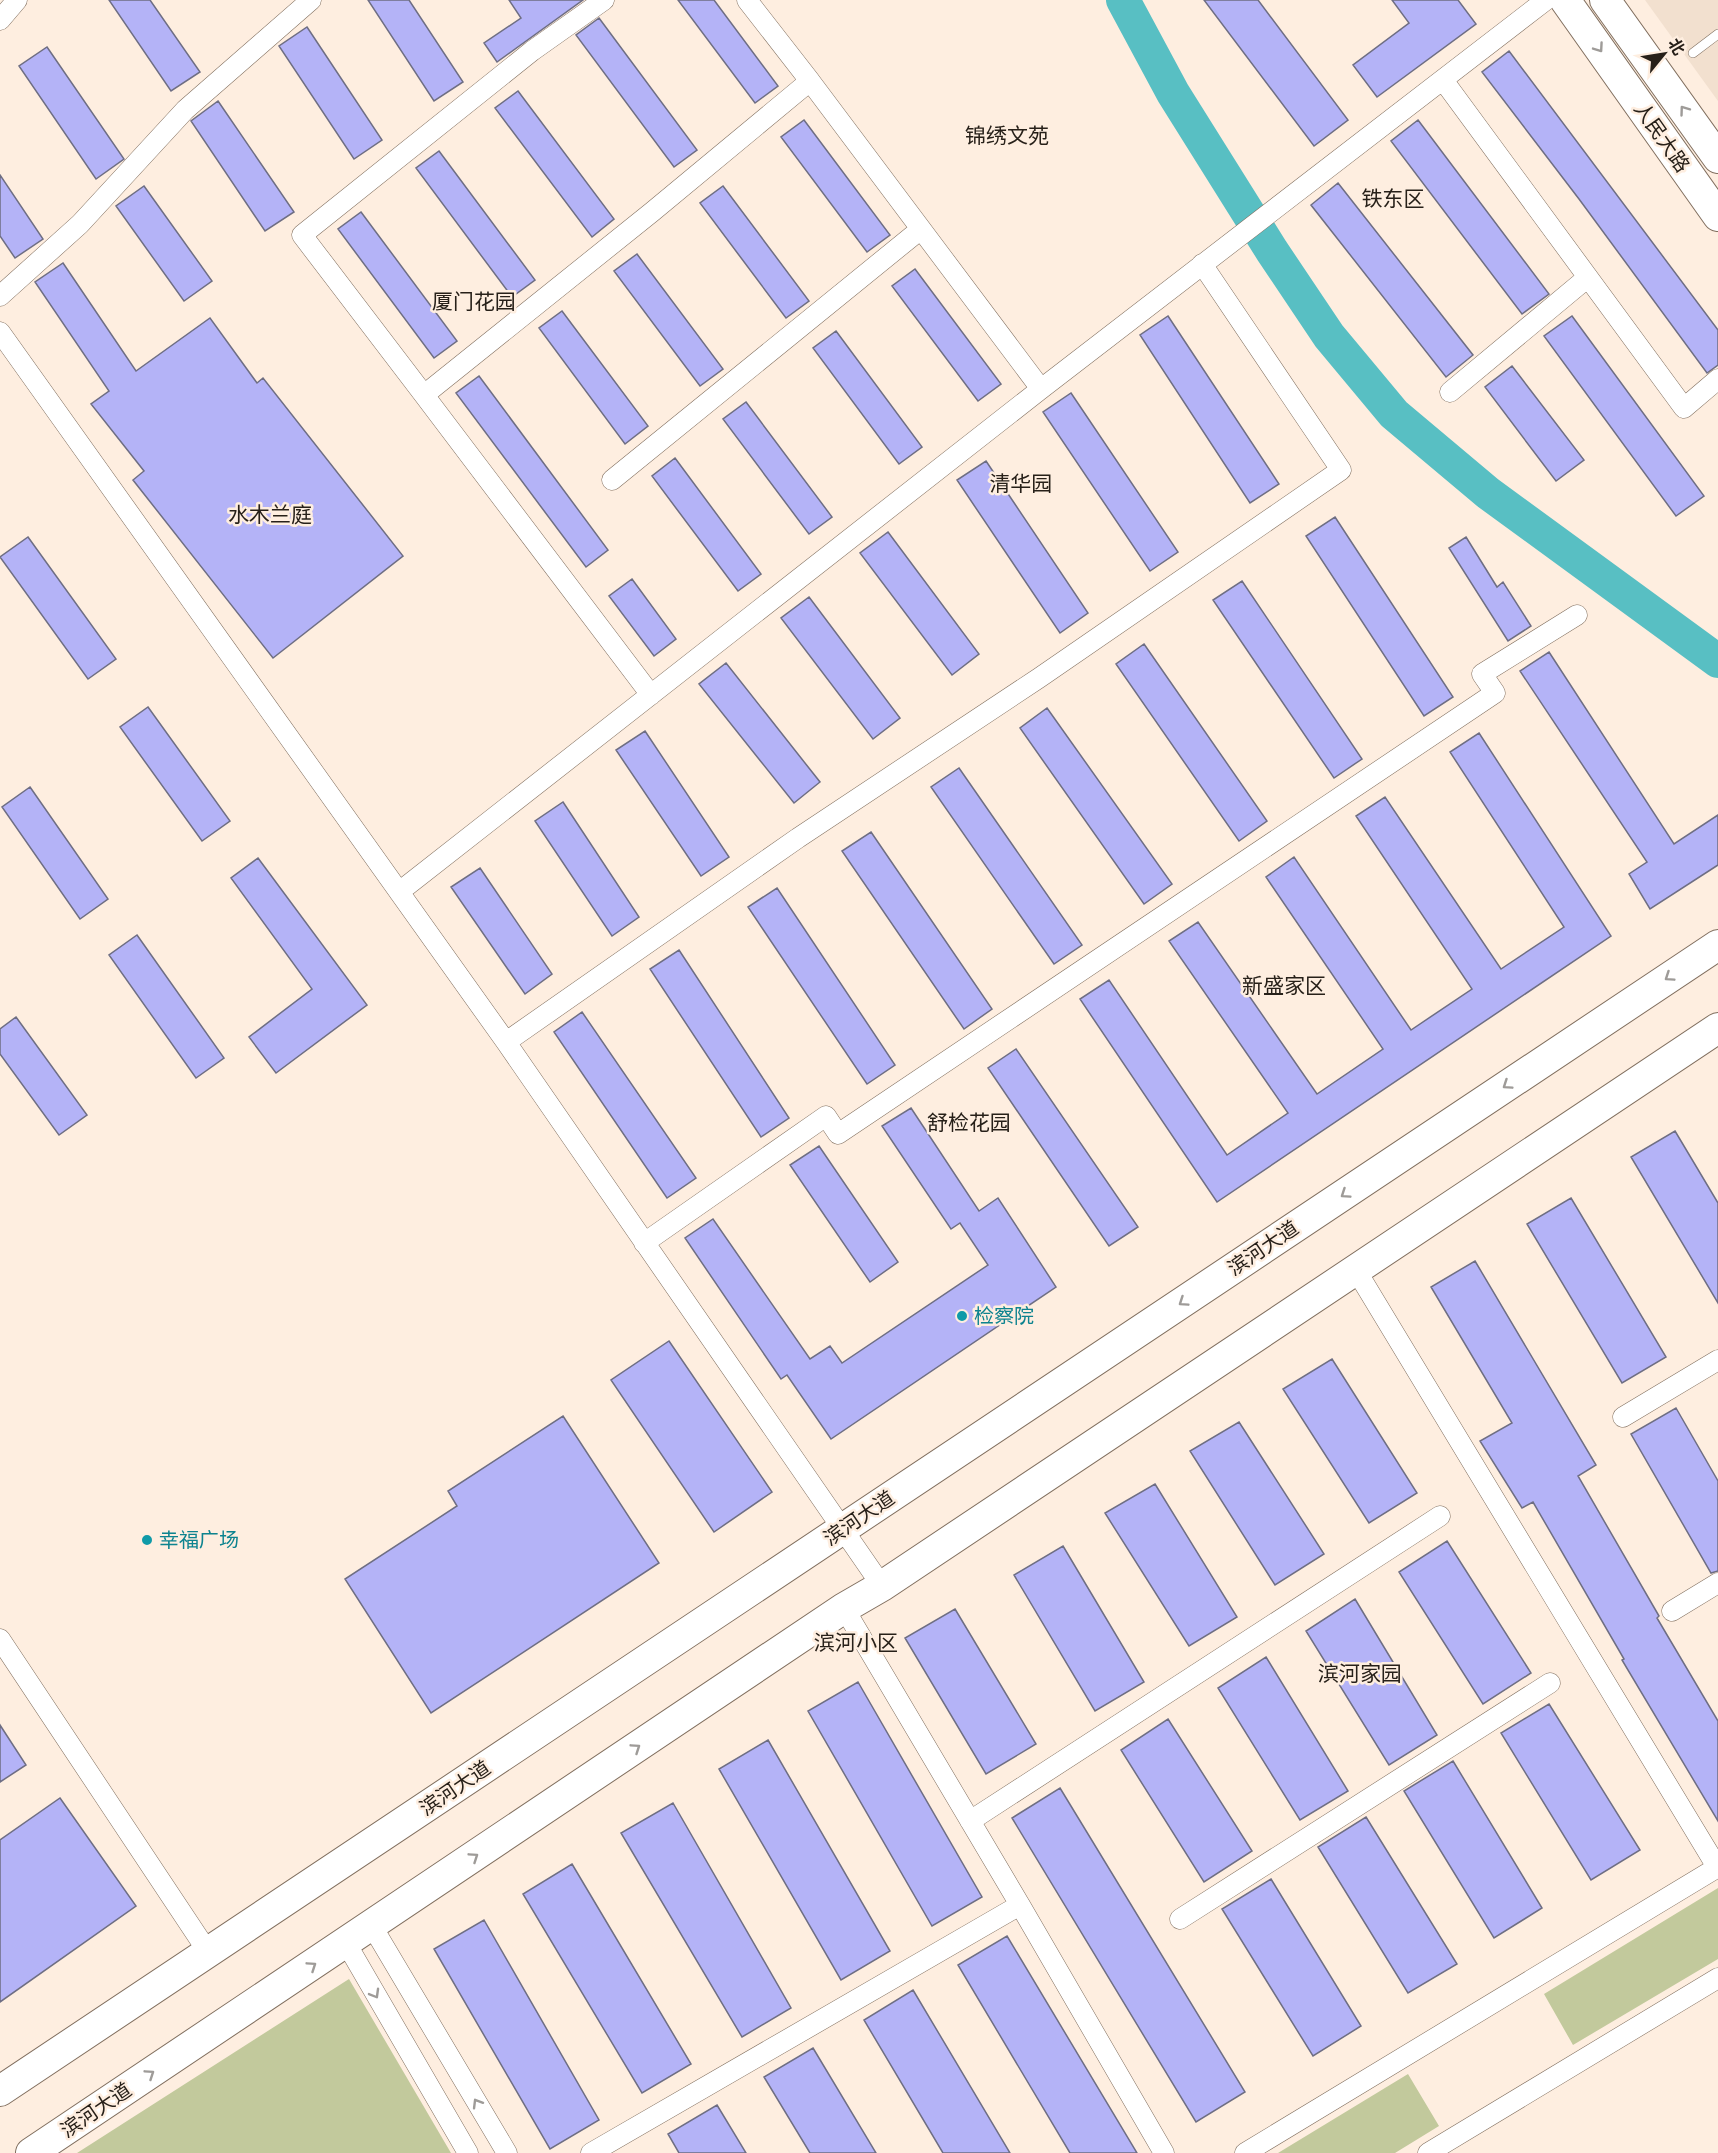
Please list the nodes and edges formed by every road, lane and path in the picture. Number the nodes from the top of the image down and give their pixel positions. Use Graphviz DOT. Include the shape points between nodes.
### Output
graph roads {
  1 [pos="17,0"];
  2 [pos="311,0"];
  3 [pos="604,0"];
  4 [pos="747,0"];
  5 [pos="1546,0"];
  6 [pos="1565,0"];
  7 [pos="1605,0"];
  8 [pos="0,20"];
  9 [pos="1718,34"];
  10 [pos="1693,53"];
  11 [pos="1443,80"];
  12 [pos="810,81"];
  13 [pos="1718,158"];
  14 [pos="1718,216"];
  15 [pos="921,229"];
  16 [pos="1202,264"];
  17 [pos="1587,278"];
  18 [pos="0,296"];
  19 [pos="0,332"];
  20 [pos="1718,379"];
  21 [pos="1041,389"];
  22 [pos="1450,392"];
  23 [pos="424,395"];
  24 [pos="612,480"];
  25 [pos="1577,615"];
  26 [pos="651,695"];
  27 [pos="399,892"];
  28 [pos="1718,945"];
  29 [pos="1718,1028"];
  30 [pos="506,1042"];
  31 [pos="644,1243"];
  32 [pos="1356,1270"];
  33 [pos="1718,1360"];
  34 [pos="1623,1417"];
  35 [pos="1440,1516"];
  36 [pos="842,1529"];
  37 [pos="1718,1583"];
  38 [pos="882,1586"];
  39 [pos="844,1608"];
  40 [pos="1672,1611"];
  41 [pos="0,1639"];
  42 [pos="1550,1683"];
  43 [pos="970,1821"];
  44 [pos="1718,1867"];
  45 [pos="1020,1905"];
  46 [pos="1180,1918"];
  47 [pos="372,1926"];
  48 [pos="346,1943"];
  49 [pos="208,1952"];
  50 [pos="1718,1978"];
  51 [pos="0,2091"];
  52 [pos="32,2153"];
  53 [pos="468,2153"];
  54 [pos="507,2153"];
  55 [pos="591,2153"];
  56 [pos="1164,2153"];
  57 [pos="1245,2153"];
  58 [pos="1428,2153"];
  1 -- 8 [label="street"];
  2 -- 18 [label="street" via="185,110 80,224"];
  3 -- 23 [label="street" via="532,51 302,235"];
  4 -- 12 [label="street"];
  5 -- 11 [label="street"];
  6 -- 14 [label="main road, 人民大路, one-way"];
  13 -- 7 [label="main road, 人民大路, one-way"];
  9 -- 10 [label="lane"];
  11 -- 16 [label="street"];
  11 -- 17 [label="street"];
  12 -- 15 [label="street"];
  12 -- 23 [label="street"];
  15 -- 21 [label="street"];
  15 -- 24 [label="street"];
  16 -- 21 [label="street"];
  16 -- 30 [label="street" via="1341,470 798,838"];
  17 -- 20 [label="street" via="1684,408"];
  17 -- 22 [label="street"];
  19 -- 27 [label="street"];
  21 -- 26 [label="street"];
  23 -- 26 [label="street"];
  25 -- 31 [label="street" via="1482,674 1495,693 838,1134 826,1116"];
  26 -- 27 [label="street"];
  27 -- 30 [label="street"];
  28 -- 36 [label="main road, 滨河大道, one-way"];
  29 -- 32 [label="main road, 滨河大道"];
  30 -- 31 [label="street"];
  31 -- 36 [label="street"];
  32 -- 38 [label="main road, 滨河大道"];
  32 -- 44 [label="street"];
  33 -- 34 [label="street"];
  35 -- 43 [label="street"];
  36 -- 38 [label="street"];
  36 -- 49 [label="main road, 滨河大道"];
  37 -- 40 [label="street"];
  38 -- 39 [label="main road, 滨河大道"];
  39 -- 43 [label="street"];
  47 -- 39 [label="main road, 滨河大道, one-way"];
  41 -- 49 [label="street"];
  42 -- 46 [label="street"];
  43 -- 45 [label="street"];
  44 -- 57 [label="street"];
  45 -- 55 [label="street"];
  45 -- 56 [label="street"];
  47 -- 48 [label="main road, 滨河大道"];
  54 -- 47 [label="street, one-way"];
  52 -- 48 [label="main road, 滨河大道, one-way"];
  48 -- 53 [label="street, one-way"];
  49 -- 51 [label="main road, 滨河大道"];
  50 -- 58 [label="street"];
}
